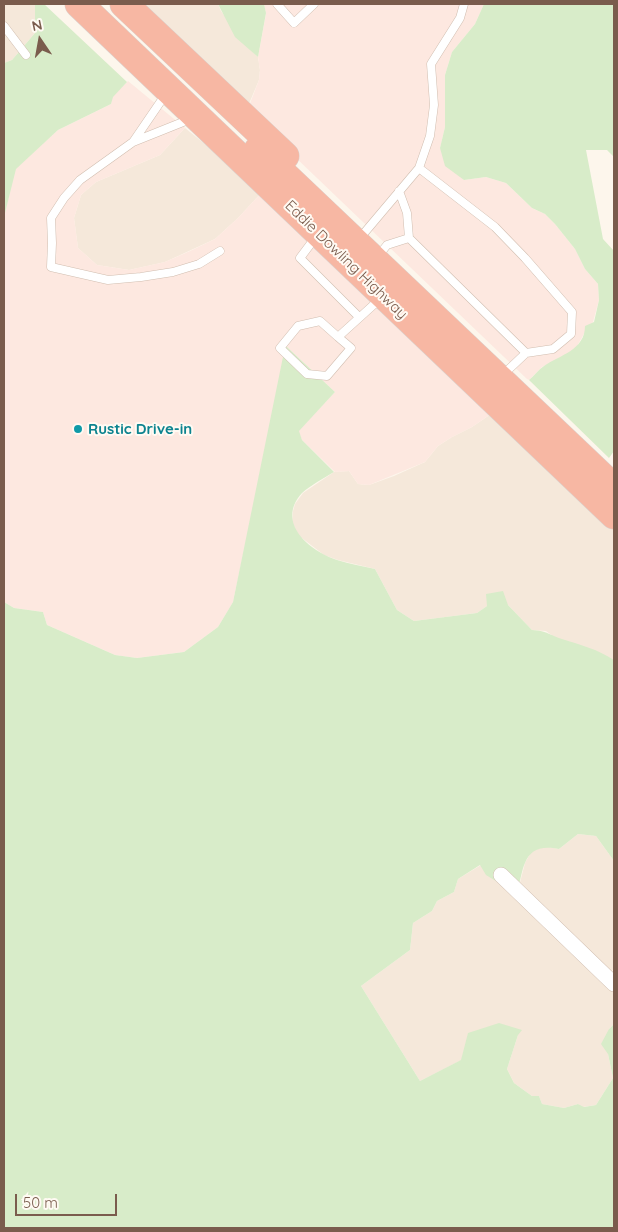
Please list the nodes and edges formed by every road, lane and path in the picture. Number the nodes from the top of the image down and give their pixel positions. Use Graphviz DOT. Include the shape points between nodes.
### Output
graph roads {
  1 [pos="58,4"];
  2 [pos="79,4"];
  3 [pos="105,4"];
  4 [pos="124,4"];
  5 [pos="277,4"];
  6 [pos="314,4"];
  7 [pos="464,4"];
  8 [pos="4,26"];
  9 [pos="26,55"];
  10 [pos="161,101"];
  11 [pos="183,122"];
  12 [pos="133,142"];
  13 [pos="419,168"];
  14 [pos="399,191"];
  15 [pos="409,238"];
  16 [pos="374,241"];
  17 [pos="312,242"];
  18 [pos="220,251"];
  19 [pos="390,303"];
  20 [pos="359,317"];
  21 [pos="338,337"];
  22 [pos="517,361"];
  23 [pos="614,469"];
  24 [pos="614,488"];
  25 [pos="614,515"];
  26 [pos="502,875"];
  27 [pos="614,984"];
  1 -- 10 [label="highway"];
  2 -- 19 [label="highway, Eddie Dowling Highway"];
  3 -- 24 [label="highway, Eddie Dowling Highway"];
  4 -- 16 [label="highway"];
  5 -- 6 [label="lane" via="294,24"];
  7 -- 13 [label="lane" via="460,18 431,64 434,106 430,136"];
  8 -- 9 [label="lane"];
  10 -- 11 [label="highway"];
  10 -- 12 [label="lane"];
  11 -- 12 [label="lane"];
  11 -- 17 [label="highway"];
  12 -- 18 [label="lane" via="80,180 64,198 51,218 51,267 108,280 141,277 199,264"];
  13 -- 14 [label="lane"];
  13 -- 22 [label="lane" via="495,227 572,312 571,334 553,349"];
  14 -- 15 [label="lane" via="407,213"];
  14 -- 16 [label="lane"];
  15 -- 16 [label="lane" via="387,244"];
  15 -- 22 [label="lane"];
  16 -- 22 [label="highway"];
  17 -- 19 [label="highway"];
  17 -- 20 [label="lane" via="300,258"];
  19 -- 20 [label="lane"];
  19 -- 25 [label="highway, Eddie Dowling Highway"];
  20 -- 21 [label="lane"];
  21 -- 21 [label="lane" via="351,348 327,376 307,374 280,348 298,326 320,321"];
  22 -- 23 [label="highway"];
  26 -- 27 [label="street"];
}
